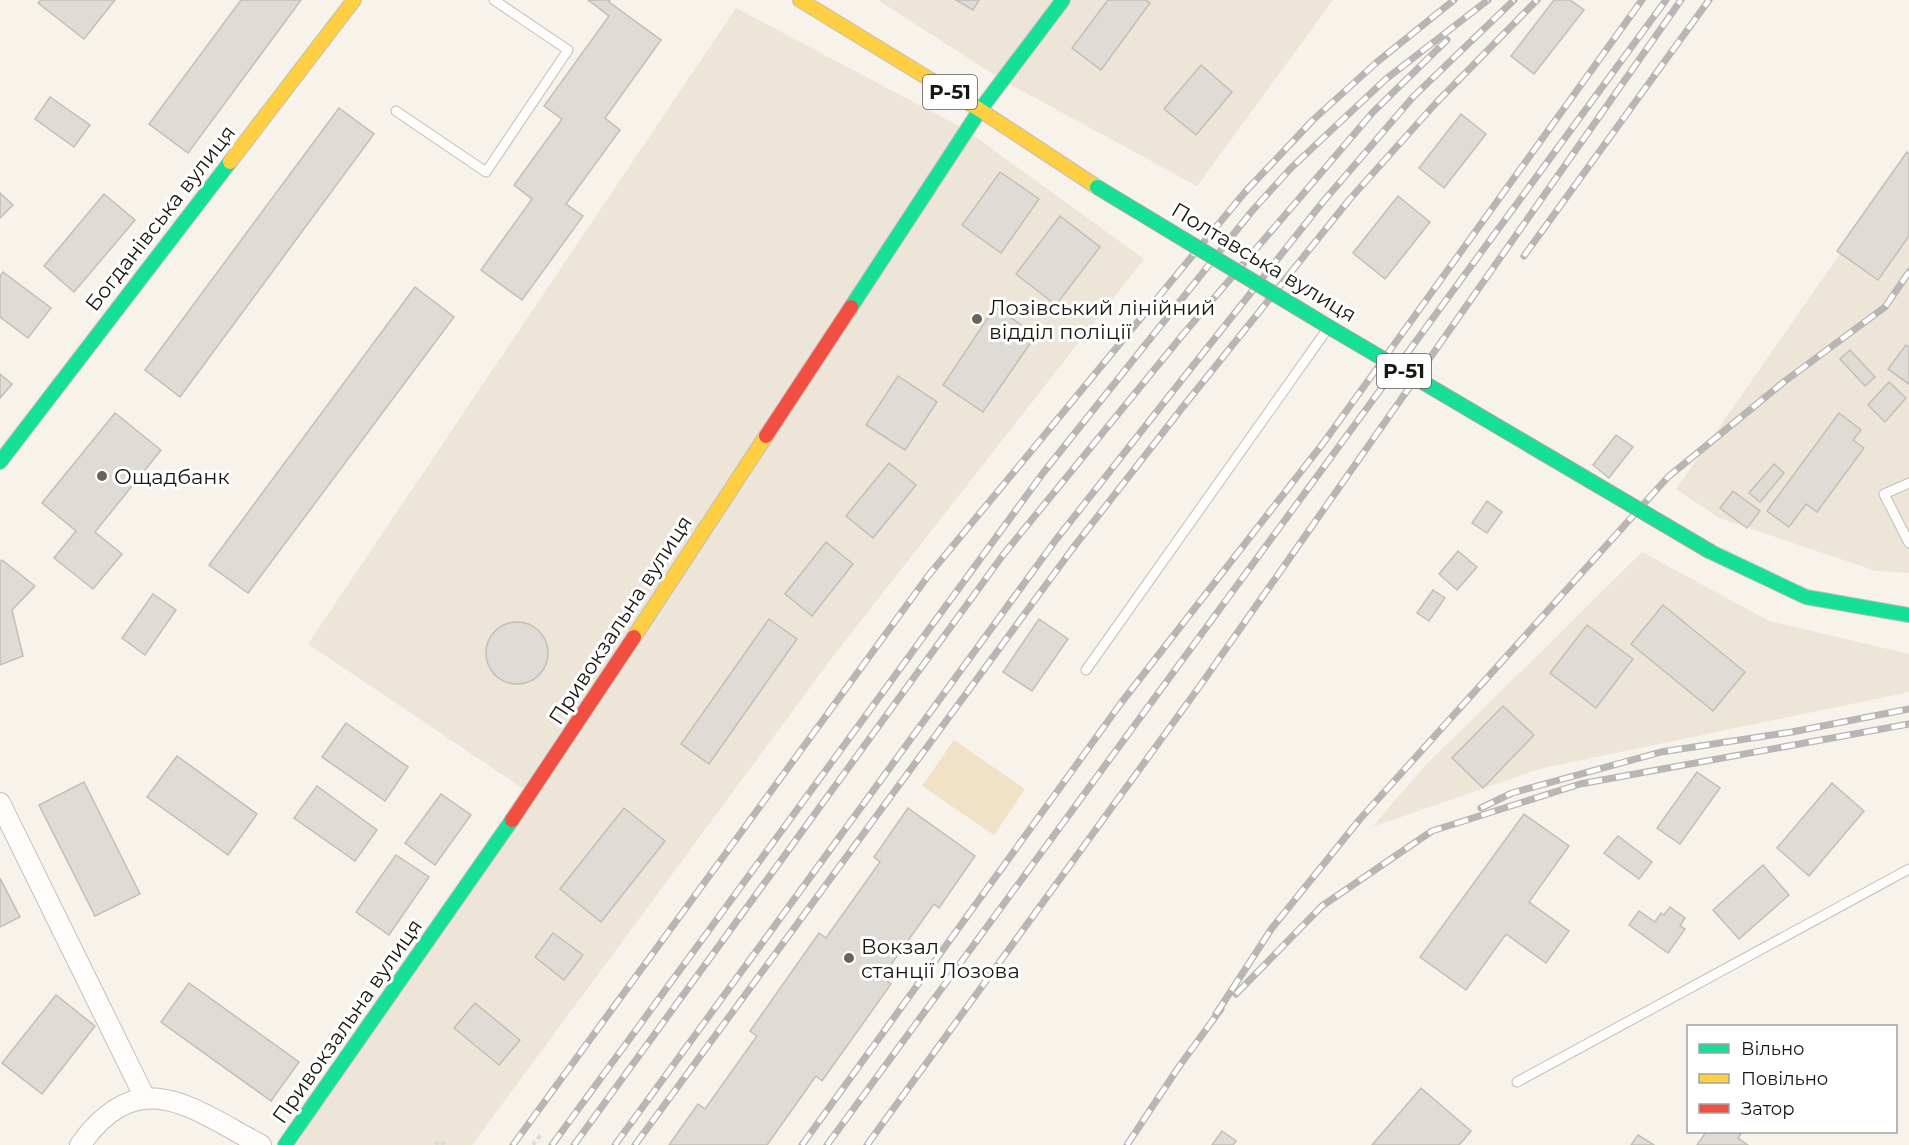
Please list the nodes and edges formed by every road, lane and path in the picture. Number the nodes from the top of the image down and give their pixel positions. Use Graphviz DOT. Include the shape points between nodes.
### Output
graph roads {
  1 [pos="354,0"];
  2 [pos="494,0"];
  3 [pos="800,0"];
  4 [pos="1063,0"];
  5 [pos="980,110"];
  6 [pos="396,111"];
  7 [pos="1329,327"];
  8 [pos="0,462"];
  9 [pos="1909,483"];
  10 [pos="1909,543"];
  11 [pos="1909,615"];
  12 [pos="1086,670"];
  13 [pos="0,803"];
  14 [pos="1909,868"];
  15 [pos="1517,1082"];
  16 [pos="145,1098"];
  17 [pos="542,1133"];
  18 [pos="438,1143"];
  19 [pos="80,1145"];
  20 [pos="261,1145"];
  21 [pos="285,1145"];
  22 [pos="445,1145"];
  23 [pos="533,1145"];
  1 -- 8 [label="street, Богданівська вулиця"];
  2 -- 6 [label="lane" via="568,50 486,172"];
  3 -- 5 [label="street, Полтавська вулиця / Р-51"];
  4 -- 5 [label="street, Привокзальна вулиця"];
  5 -- 7 [label="street, Полтавська вулиця / Р-51, bridge" via="1097,187"];
  5 -- 21 [label="street, Привокзальна вулиця" via="531,794"];
  7 -- 11 [label="street, Полтавська вулиця / Р-51, bridge" via="1711,552 1806,597"];
  7 -- 12 [label="lane"];
  9 -- 10 [label="lane" via="1884,494"];
  13 -- 16 [label="street"];
  14 -- 15 [label="lane"];
  16 -- 19 [label="street" via="110,1111"];
  16 -- 20 [label="street" via="183,1103"];
  17 -- 23 [label="path"];
  18 -- 22 [label="path"];
}
